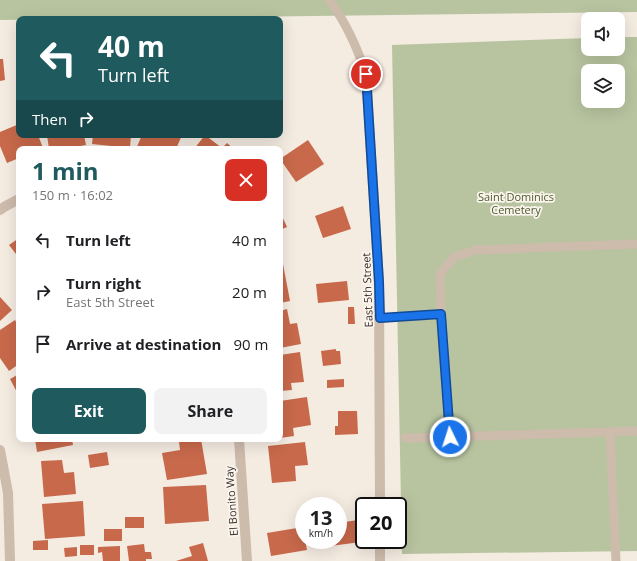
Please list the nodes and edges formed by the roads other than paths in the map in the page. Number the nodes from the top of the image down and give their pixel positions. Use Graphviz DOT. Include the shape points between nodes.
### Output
graph roads {
  1 [pos="329,0"];
  2 [pos="366,74"];
  3 [pos="16,200"];
  4 [pos="0,210"];
  5 [pos="637,244"];
  6 [pos="441,314"];
  7 [pos="380,318"];
  8 [pos="637,431"];
  9 [pos="610,432"];
  10 [pos="450,437"];
  11 [pos="405,438"];
  12 [pos="239,442"];
  13 [pos="0,450"];
  14 [pos="380,497"];
  15 [pos="380,549"];
  16 [pos="10,561"];
  17 [pos="246,561"];
  18 [pos="380,561"];
  19 [pos="616,561"];
  1 -- 2 [label="lane" via="354,41"];
  2 -- 7 [label="street, East 5th Street"];
  3 -- 4 [label="street"];
  5 -- 6 [label="lane" via="476,250 454,257 440,274"];
  6 -- 7 [label="lane"];
  6 -- 10 [label="lane"];
  7 -- 14 [label="street, East 5th Street"];
  8 -- 9 [label="lane"];
  9 -- 10 [label="lane"];
  9 -- 19 [label="lane"];
  10 -- 11 [label="lane"];
  12 -- 17 [label="street, El Bonito Way"];
  13 -- 16 [label="street" via="8,493"];
  15 -- 18 [label="street"];
}
